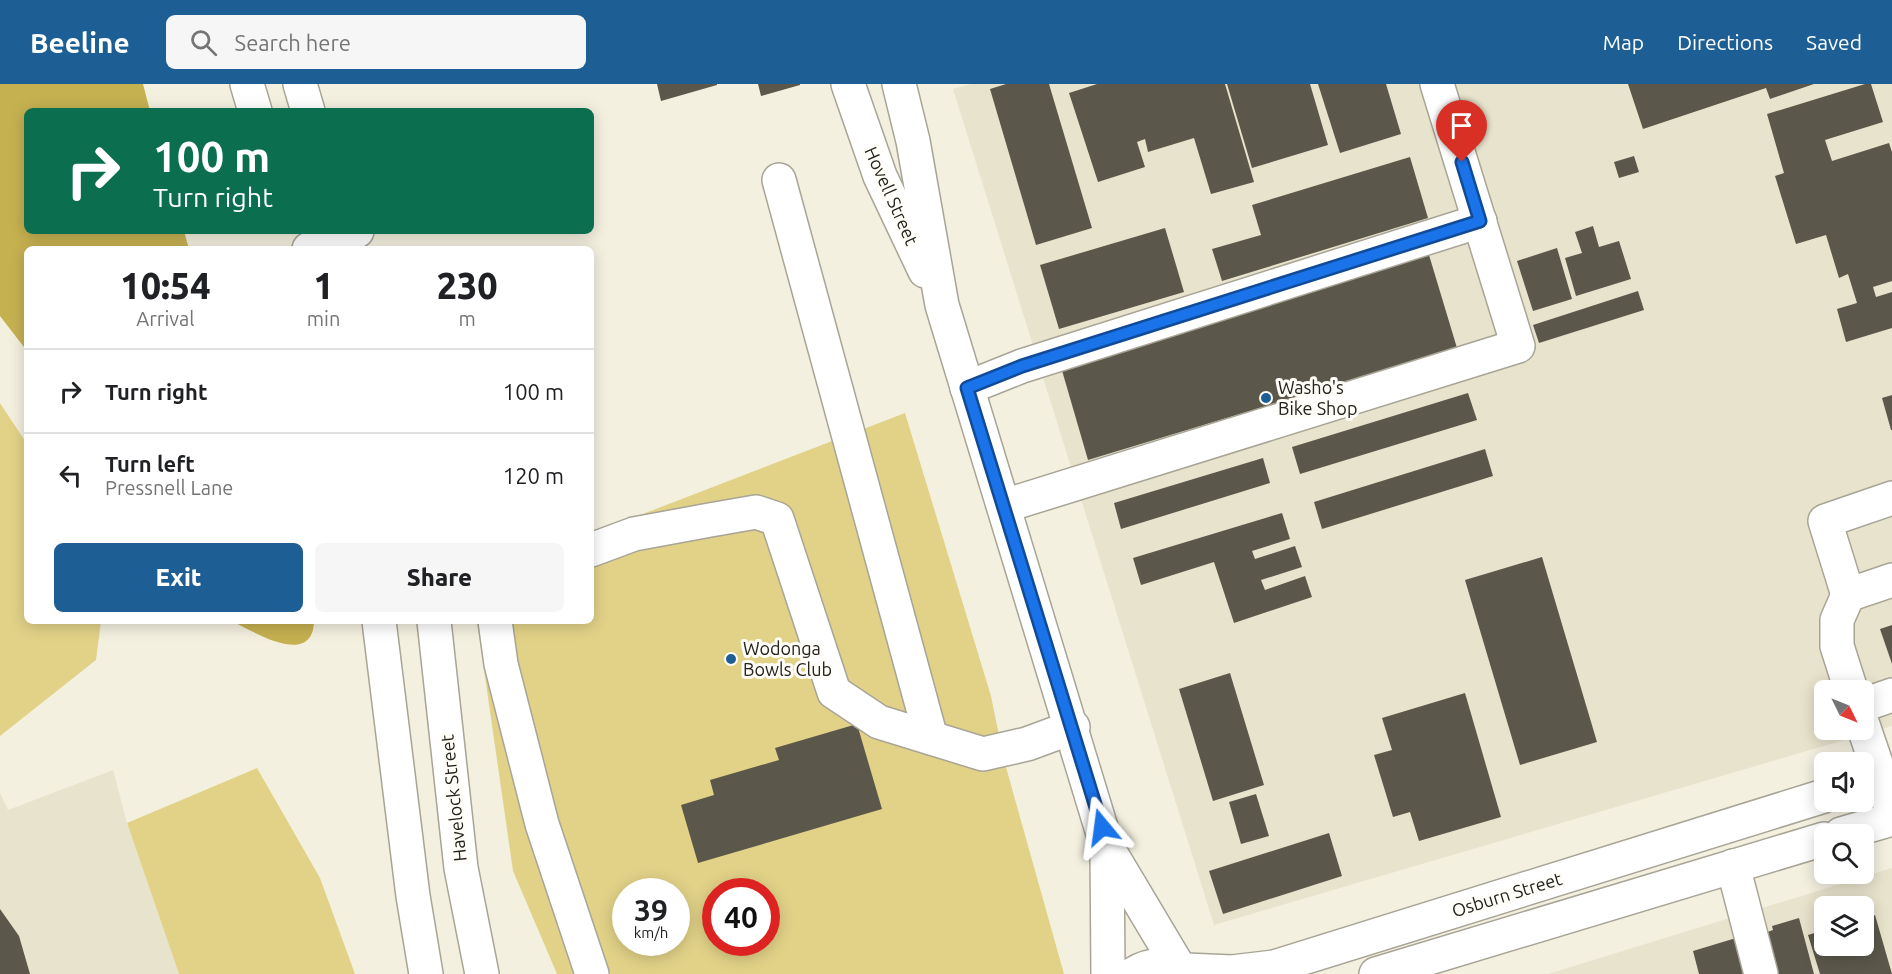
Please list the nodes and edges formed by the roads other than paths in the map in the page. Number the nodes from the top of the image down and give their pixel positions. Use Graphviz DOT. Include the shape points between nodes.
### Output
graph roads {
  1 [pos="247,84"];
  2 [pos="300,84"];
  3 [pos="848,84"];
  4 [pos="900,84"];
  5 [pos="1437,84"];
  6 [pos="254,108"];
  7 [pos="307,108"];
  8 [pos="779,180"];
  9 [pos="1480,221"];
  10 [pos="348,237"];
  11 [pos="319,246"];
  12 [pos="942,305"];
  13 [pos="967,388"];
  14 [pos="1892,498"];
  15 [pos="1004,506"];
  16 [pos="594,549"];
  17 [pos="1892,580"];
  18 [pos="1848,595"];
  19 [pos="379,624"];
  20 [pos="435,624"];
  21 [pos="495,624"];
  22 [pos="1848,680"];
  23 [pos="1892,695"];
  24 [pos="1874,701"];
  25 [pos="1073,727"];
  26 [pos="931,738"];
  27 [pos="1867,740"];
  28 [pos="1879,779"];
  29 [pos="1814,799"];
  30 [pos="1892,810"];
  31 [pos="1892,819"];
  32 [pos="1874,824"];
  33 [pos="1814,842"];
  34 [pos="1107,847"];
  35 [pos="1733,866"];
  36 [pos="1185,970"];
  37 [pos="426,974"];
  38 [pos="482,974"];
  39 [pos="592,974"];
  40 [pos="1108,974"];
  41 [pos="1133,974"];
  42 [pos="1376,974"];
  43 [pos="1761,974"];
  1 -- 6 [label="street"];
  2 -- 7 [label="street"];
  3 -- 12 [label="street, Hovell Street" via="880,176"];
  4 -- 12 [label="street, Hovell Street"];
  5 -- 9 [label="street"];
  8 -- 26 [label="street"];
  9 -- 13 [label="street" via="1022,366"];
  9 -- 15 [label="street" via="1518,346"];
  10 -- 11 [label="street"];
  12 -- 13 [label="street, Hovell Street"];
  13 -- 15 [label="street, Hovell Street"];
  14 -- 18 [label="street" via="1825,521"];
  15 -- 25 [label="street, Hovell Street"];
  16 -- 26 [label="street" via="634,534 756,512 777,519 834,692 879,722"];
  17 -- 18 [label="street"];
  18 -- 22 [label="street" via="1837,620 1837,646"];
  19 -- 37 [label="street"];
  20 -- 38 [label="street, Havelock Street" via="461,868"];
  21 -- 39 [label="street" via="501,664 542,824"];
  23 -- 24 [label="street"];
  25 -- 26 [label="street" via="1027,744 983,754"];
  25 -- 34 [label="street, Hovell Street"];
  27 -- 28 [label="street"];
  28 -- 30 [label="street"];
  29 -- 36 [label="street, Osburn Street" via="1274,967 1232,972"];
  31 -- 32 [label="street"];
  33 -- 35 [label="street, Osburn Street"];
  34 -- 36 [label="street, Hovell Street"];
  34 -- 40 [label="street, Hovell Street"];
  35 -- 42 [label="street, Osburn Street"];
  35 -- 43 [label="street"];
  36 -- 41 [label="street, Osburn Street" via="1152,966"];
}
